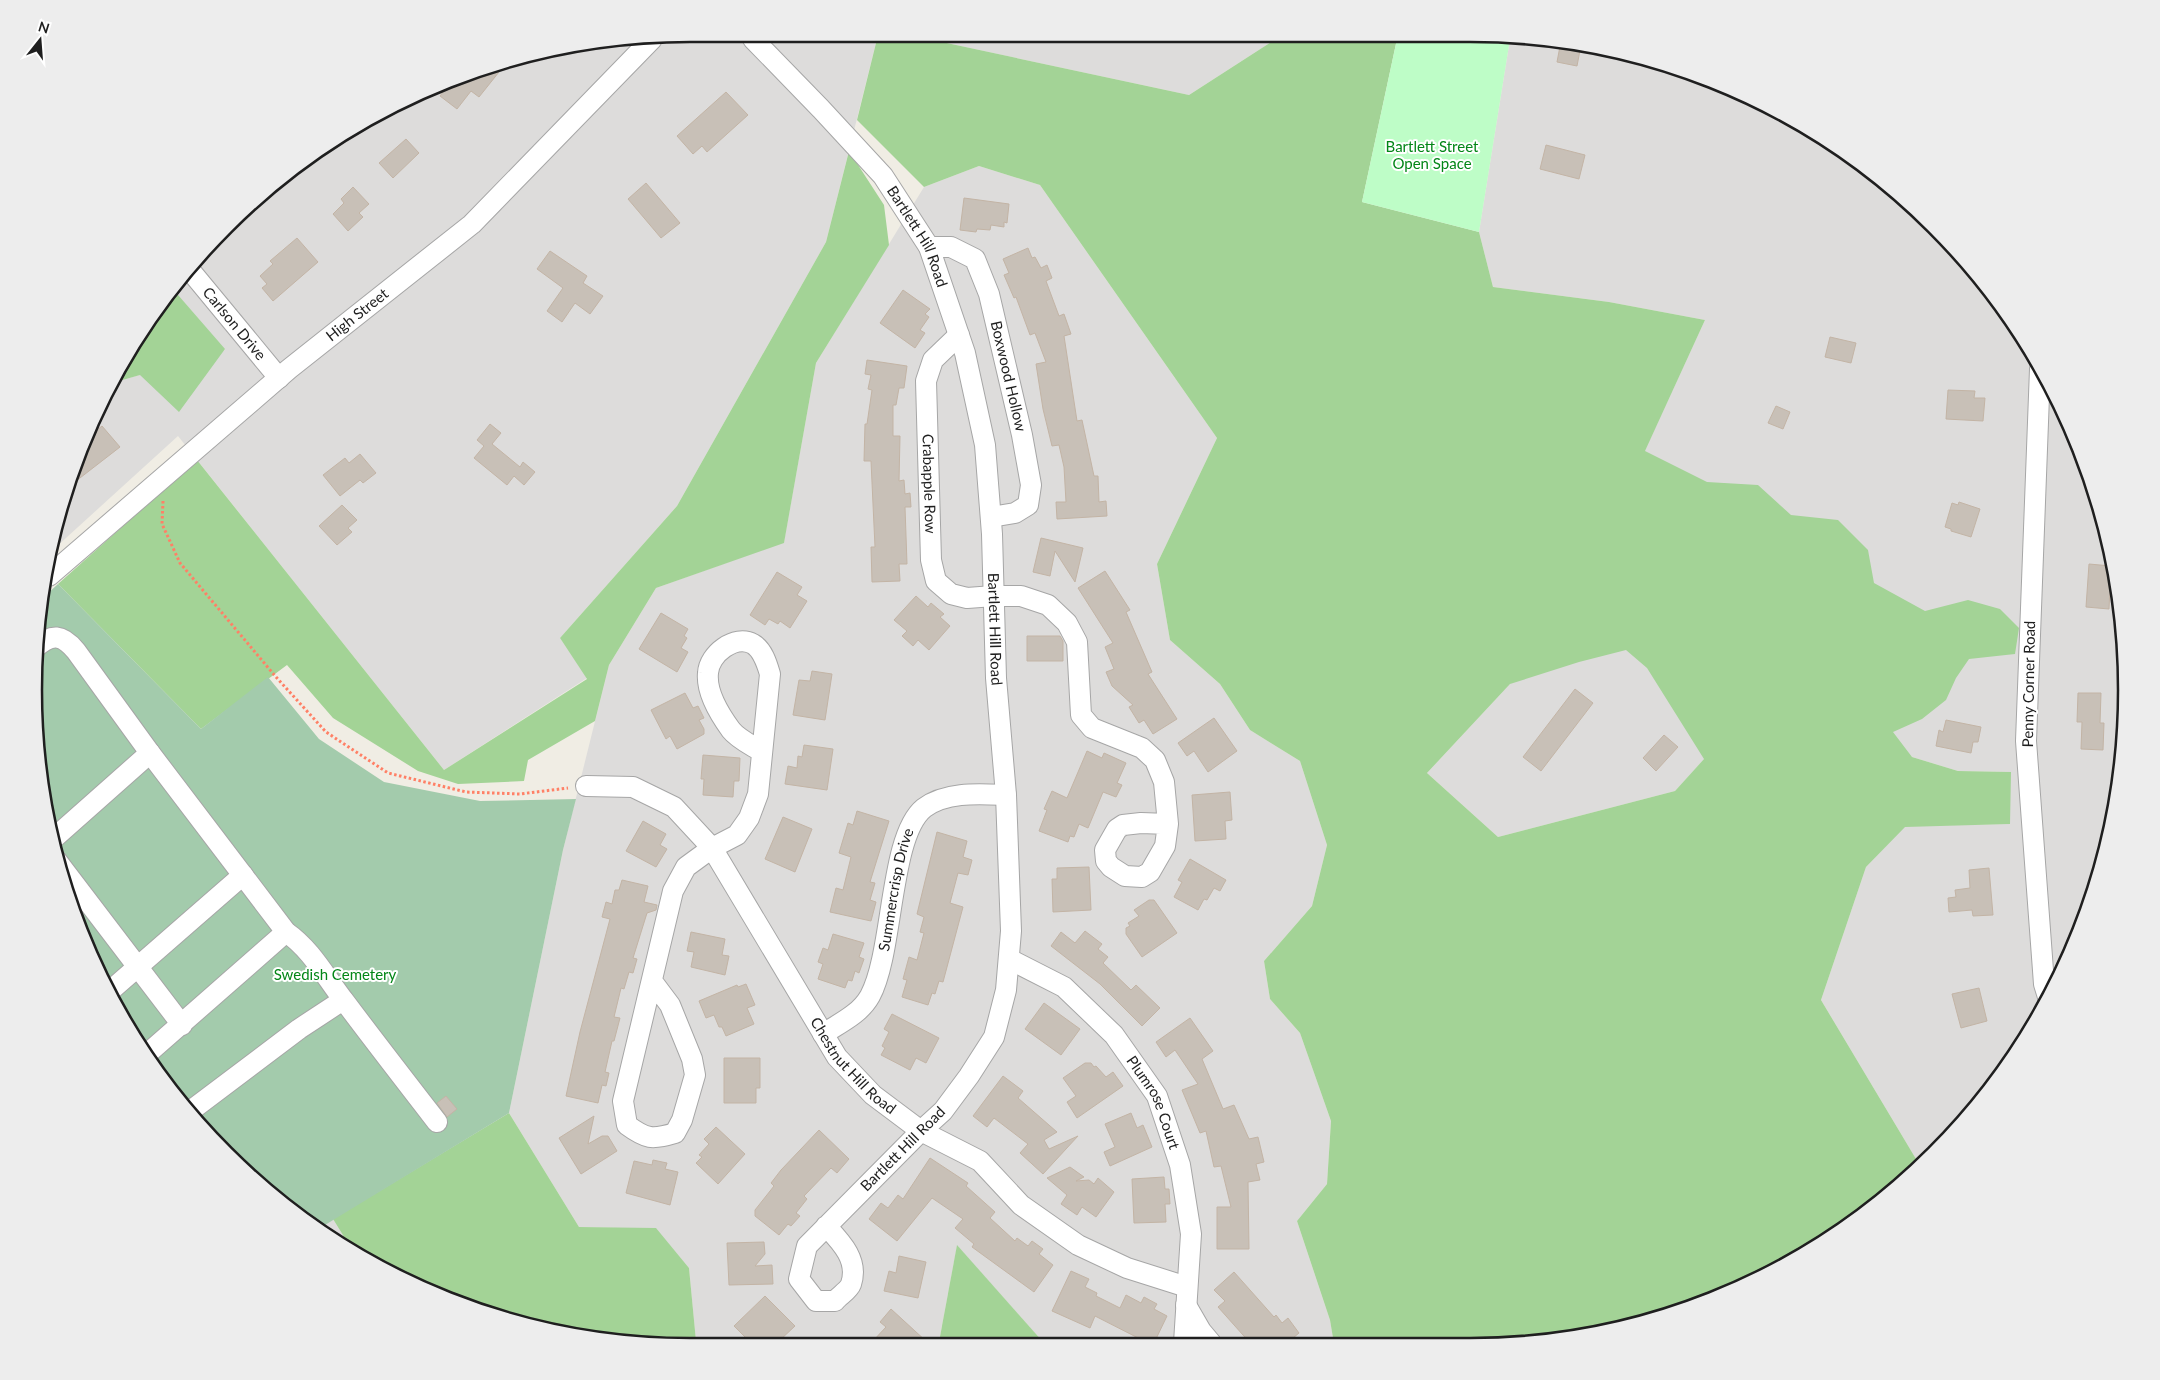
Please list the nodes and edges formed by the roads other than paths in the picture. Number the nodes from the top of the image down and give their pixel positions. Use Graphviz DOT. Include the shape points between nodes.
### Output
graph roads {
  1 [pos="756,42"];
  2 [pos="647,44"];
  3 [pos="929,247"];
  4 [pos="194,275"];
  5 [pos="959,335"];
  6 [pos="279,378"];
  7 [pos="2040,382"];
  8 [pos="991,517"];
  9 [pos="54,572"];
  10 [pos="994,596"];
  11 [pos="45,640"];
  12 [pos="762,752"];
  13 [pos="150,753"];
  14 [pos="586,786"];
  15 [pos="1006,794"];
  16 [pos="1168,824"];
  17 [pos="59,834"];
  18 [pos="712,848"];
  19 [pos="243,875"];
  20 [pos="72,881"];
  21 [pos="286,932"];
  22 [pos="1009,959"];
  23 [pos="137,967"];
  24 [pos="652,981"];
  25 [pos="115,987"];
  26 [pos="2045,987"];
  27 [pos="343,1000"];
  28 [pos="182,1025"];
  29 [pos="823,1034"];
  30 [pos="152,1050"];
  31 [pos="195,1107"];
  32 [pos="437,1122"];
  33 [pos="921,1132"];
  34 [pos="826,1226"];
  35 [pos="1186,1296"];
  36 [pos="1184,1338"];
  37 [pos="1206,1338"];
  1 -- 3 [label="street, Bartlett Hill Road" via="883,176"];
  2 -- 6 [label="street, High Street" via="472,224"];
  3 -- 5 [label="street, Bartlett Hill Road"];
  3 -- 8 [label="street, Boxwood Hollow" via="951,247 975,259 989,294 1022,435 1031,485 1028,505 1014,513"];
  4 -- 6 [label="street, Carlson Drive"];
  5 -- 8 [label="street, Bartlett Hill Road" via="985,445"];
  5 -- 10 [label="street, Crabapple Row" via="933,360 926,381 931,560 936,581 951,594 967,598"];
  6 -- 9 [label="street, High Street"];
  7 -- 26 [label="street, Penny Corner Road" via="2026,741"];
  8 -- 10 [label="street, Bartlett Hill Road"];
  10 -- 15 [label="street, Bartlett Hill Road" via="996,678"];
  10 -- 16 [label="street, Crabapple Row" via="1021,596 1048,606 1066,623 1077,642 1081,715 1092,728 1142,748 1155,760 1164,782"];
  11 -- 13 [label="street" via="57,637 68,642"];
  12 -- 12 [label="street" via="770,674 764,657 753,644 740,641 723,648 711,661 708,673 710,693 732,731"];
  12 -- 18 [label="street" via="758,794 748,818 737,835"];
  13 -- 17 [label="street"];
  13 -- 19 [label="street"];
  14 -- 18 [label="street, Chestnut Hill Road" via="634,786 674,807"];
  15 -- 22 [label="street, Bartlett Hill Road" via="1011,931"];
  15 -- 29 [label="street, Summercrisp Drive" via="947,798 925,807 912,823 904,844 879,974 870,996 857,1013"];
  18 -- 24 [label="street" via="686,867 673,891"];
  18 -- 29 [label="street, Chestnut Hill Road"];
  19 -- 21 [label="street"];
  19 -- 23 [label="street"];
  20 -- 23 [label="street"];
  21 -- 27 [label="street" via="298,940"];
  21 -- 28 [label="street"];
  22 -- 33 [label="street, Bartlett Hill Road" via="1006,990 994,1037 943,1111"];
  22 -- 35 [label="street, Plumrose Court" via="1064,987 1114,1035 1157,1096 1180,1165 1191,1234"];
  23 -- 25 [label="street"];
  23 -- 28 [label="street"];
  24 -- 24 [label="street" via="670,1005 692,1059 695,1075 675,1133 660,1138 643,1137 628,1125 623,1101"];
  27 -- 31 [label="street"];
  27 -- 32 [label="street"];
  28 -- 30 [label="street"];
  29 -- 33 [label="street, Chestnut Hill Road" via="837,1057 873,1095"];
  33 -- 34 [label="street, Bartlett Hill Road"];
  33 -- 35 [label="street, Chestnut Hill Road" via="980,1161 1021,1205 1078,1244"];
  35 -- 36 [label="street, Plumrose Court"];
  35 -- 37 [label="street"];
}
